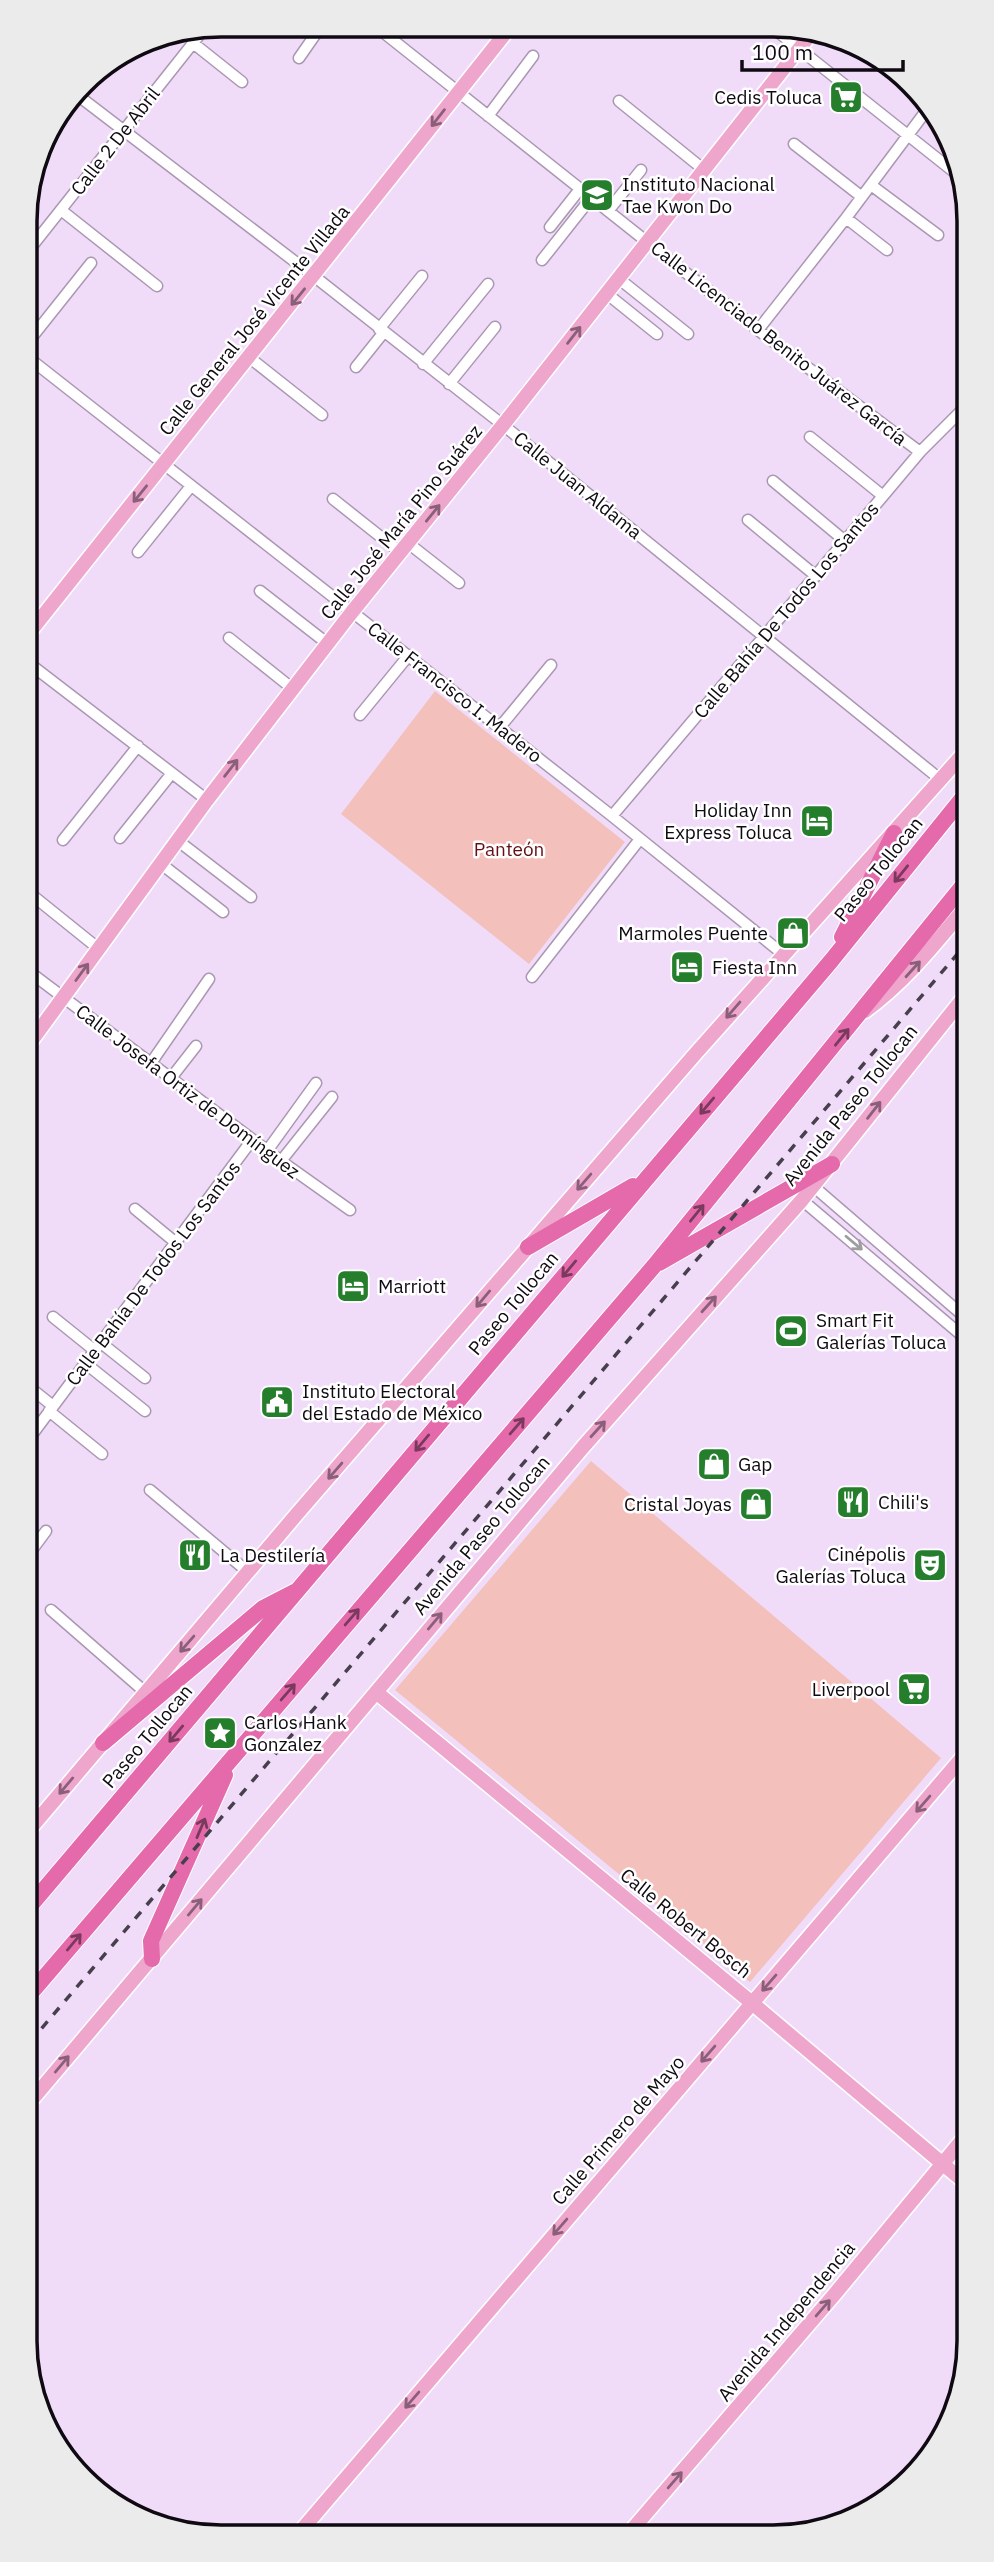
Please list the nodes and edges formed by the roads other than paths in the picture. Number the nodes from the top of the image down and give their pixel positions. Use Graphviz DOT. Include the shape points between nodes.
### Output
graph roads {
  1 [pos="314,37"];
  2 [pos="389,37"];
  3 [pos="503,37"];
  4 [pos="785,37"];
  5 [pos="197,38"];
  6 [pos="806,40"];
  7 [pos="193,43"];
  8 [pos="799,49"];
  9 [pos="533,56"];
  10 [pos="299,58"];
  11 [pos="242,82"];
  12 [pos="458,92"];
  13 [pos="83,100"];
  14 [pos="619,101"];
  15 [pos="923,115"];
  16 [pos="488,116"];
  17 [pos="123,131"];
  18 [pos="908,136"];
  19 [pos="794,144"];
  20 [pos="949,168"];
  21 [pos="703,169"];
  22 [pos="641,170"];
  23 [pos="871,185"];
  24 [pos="580,188"];
  25 [pos="862,197"];
  26 [pos="591,198"];
  27 [pos="61,210"];
  28 [pos="608,211"];
  29 [pos="846,218"];
  30 [pos="550,227"];
  31 [pos="939,235"];
  32 [pos="37,240"];
  33 [pos="648,241"];
  34 [pos="887,250"];
  35 [pos="542,260"];
  36 [pos="91,263"];
  37 [pos="422,276"];
  38 [pos="315,277"];
  39 [pos="618,278"];
  40 [pos="488,284"];
  41 [pos="156,286"];
  42 [pos="606,293"];
  43 [pos="495,327"];
  44 [pos="758,330"];
  45 [pos="37,331"];
  46 [pos="382,331"];
  47 [pos="657,334"];
  48 [pos="688,334"];
  49 [pos="250,358"];
  50 [pos="423,364"];
  51 [pos="37,365"];
  52 [pos="356,367"];
  53 [pos="449,384"];
  54 [pos="322,415"];
  55 [pos="957,415"];
  56 [pos="503,425"];
  57 [pos="810,437"];
  58 [pos="920,452"];
  59 [pos="163,465"];
  60 [pos="773,481"];
  61 [pos="191,486"];
  62 [pos="883,496"];
  63 [pos="333,499"];
  64 [pos="748,520"];
  65 [pos="845,541"];
  66 [pos="405,548"];
  67 [pos="138,552"];
  68 [pos="816,576"];
  69 [pos="459,583"];
  70 [pos="260,591"];
  71 [pos="352,612"];
  72 [pos="37,623"];
  73 [pos="764,637"];
  74 [pos="229,638"];
  75 [pos="328,644"];
  76 [pos="409,655"];
  77 [pos="551,665"];
  78 [pos="37,669"];
  79 [pos="293,689"];
  80 [pos="360,716"];
  81 [pos="500,727"];
  82 [pos="138,746"];
  83 [pos="957,761"];
  84 [pos="172,773"];
  85 [pos="941,780"];
  86 [pos="207,800"];
  87 [pos="957,805"];
  88 [pos="957,810"];
  89 [pos="612,816"];
  90 [pos="944,821"];
  91 [pos="894,833"];
  92 [pos="120,838"];
  93 [pos="640,839"];
  94 [pos="63,840"];
  95 [pos="177,840"];
  96 [pos="160,863"];
  97 [pos="957,893"];
  98 [pos="251,897"];
  99 [pos="37,899"];
  100 [pos="223,912"];
  101 [pos="957,917"];
  102 [pos="99,949"];
  103 [pos="783,954"];
  104 [pos="831,961"];
  105 [pos="532,977"];
  106 [pos="37,978"];
  107 [pos="209,979"];
  108 [pos="63,998"];
  109 [pos="957,1006"];
  110 [pos="861,1013"];
  111 [pos="37,1033"];
  112 [pos="196,1046"];
  113 [pos="151,1063"];
  114 [pos="171,1078"];
  115 [pos="316,1083"];
  116 [pos="332,1097"];
  117 [pos="252,1140"];
  118 [pos="267,1151"];
  119 [pos="281,1161"];
  120 [pos="832,1164"];
  121 [pos="645,1180"];
  122 [pos="813,1186"];
  123 [pos="802,1200"];
  124 [pos="135,1209"];
  125 [pos="350,1210"];
  126 [pos="175,1242"];
  127 [pos="528,1247"];
  128 [pos="654,1266"];
  129 [pos="957,1310"];
  130 [pos="53,1317"];
  131 [pos="957,1331"];
  132 [pos="97,1346"];
  133 [pos="85,1363"];
  134 [pos="145,1378"];
  135 [pos="37,1395"];
  136 [pos="51,1409"];
  137 [pos="145,1411"];
  138 [pos="37,1428"];
  139 [pos="102,1454"];
  140 [pos="150,1490"];
  141 [pos="46,1531"];
  142 [pos="37,1543"];
  143 [pos="248,1572"];
  144 [pos="299,1589"];
  145 [pos="51,1610"];
  146 [pos="145,1692"];
  147 [pos="376,1692"];
  148 [pos="103,1743"];
  149 [pos="236,1753"];
  150 [pos="957,1764"];
  151 [pos="37,1821"];
  152 [pos="37,1898"];
  153 [pos="152,1959"];
  154 [pos="37,1986"];
  155 [pos="752,2003"];
  156 [pos="37,2094"];
  157 [pos="957,2147"];
  158 [pos="943,2164"];
  159 [pos="957,2176"];
  160 [pos="306,2525"];
  161 [pos="636,2525"];
  1 -- 10 [label="street"];
  2 -- 12 [label="street, Calle Licenciado Benito Juárez García"];
  3 -- 12 [label="main road, Calle General José Vicente Villada"];
  4 -- 8 [label="street"];
  5 -- 7 [label="street, Calle 2 De Abril"];
  6 -- 8 [label="main road, Calle José María Pino Suárez"];
  7 -- 11 [label="street"];
  7 -- 17 [label="street, Calle 2 De Abril"];
  8 -- 18 [label="street"];
  8 -- 21 [label="main road, Calle José María Pino Suárez"];
  9 -- 16 [label="street"];
  12 -- 16 [label="street, Calle Licenciado Benito Juárez García"];
  12 -- 38 [label="main road, Calle General José Vicente Villada, one-way"];
  13 -- 17 [label="street, Calle Juan Aldama"];
  14 -- 21 [label="street"];
  15 -- 18 [label="street"];
  16 -- 24 [label="street, Calle Licenciado Benito Juárez García"];
  17 -- 27 [label="street, Calle 2 De Abril"];
  17 -- 38 [label="street, Calle Juan Aldama"];
  18 -- 20 [label="street"];
  18 -- 23 [label="street"];
  19 -- 25 [label="street"];
  21 -- 33 [label="main road, Calle José María Pino Suárez"];
  22 -- 28 [label="street"];
  23 -- 25 [label="street"];
  23 -- 31 [label="street"];
  24 -- 26 [label="street, Calle Licenciado Benito Juárez García"];
  24 -- 30 [label="street"];
  25 -- 29 [label="street"];
  26 -- 28 [label="street, Calle Licenciado Benito Juárez García"];
  26 -- 35 [label="street"];
  27 -- 32 [label="street, Calle 2 De Abril"];
  27 -- 41 [label="street"];
  28 -- 33 [label="street, Calle Licenciado Benito Juárez García"];
  29 -- 34 [label="street"];
  29 -- 44 [label="street"];
  33 -- 39 [label="main road, Calle José María Pino Suárez"];
  33 -- 44 [label="street, Calle Licenciado Benito Juárez García"];
  36 -- 45 [label="street"];
  37 -- 46 [label="street"];
  38 -- 46 [label="street, Calle Juan Aldama"];
  38 -- 49 [label="main road, Calle General José Vicente Villada, one-way"];
  39 -- 42 [label="main road, Calle José María Pino Suárez"];
  39 -- 48 [label="street"];
  40 -- 50 [label="street"];
  42 -- 47 [label="street"];
  56 -- 42 [label="main road, Calle José María Pino Suárez, one-way"];
  43 -- 53 [label="street"];
  44 -- 58 [label="street, Calle Licenciado Benito Juárez García"];
  46 -- 50 [label="street, Calle Juan Aldama"];
  46 -- 52 [label="street"];
  49 -- 54 [label="street"];
  49 -- 59 [label="main road, Calle General José Vicente Villada"];
  50 -- 53 [label="street, Calle Juan Aldama"];
  51 -- 59 [label="street, Calle Francisco I. Madero"];
  53 -- 56 [label="street, Calle Juan Aldama"];
  55 -- 58 [label="street, Calle Bahía De Todos Los Santos"];
  66 -- 56 [label="main road, Calle José María Pino Suárez, one-way"];
  56 -- 73 [label="street, Calle Juan Aldama"];
  57 -- 62 [label="street"];
  58 -- 62 [label="street, Calle Bahía De Todos Los Santos"];
  59 -- 61 [label="street, Calle Francisco I. Madero"];
  59 -- 72 [label="main road, Calle General José Vicente Villada, one-way"];
  60 -- 65 [label="street"];
  61 -- 67 [label="street"];
  61 -- 71 [label="street, Calle Francisco I. Madero"];
  62 -- 65 [label="street, Calle Bahía De Todos Los Santos"];
  63 -- 66 [label="street"];
  64 -- 68 [label="street"];
  65 -- 68 [label="street, Calle Bahía De Todos Los Santos"];
  66 -- 69 [label="street"];
  66 -- 71 [label="main road, Calle José María Pino Suárez"];
  68 -- 73 [label="street, Calle Bahía De Todos Los Santos"];
  70 -- 75 [label="street"];
  71 -- 75 [label="main road, Calle José María Pino Suárez"];
  71 -- 76 [label="street, Calle Francisco I. Madero"];
  73 -- 85 [label="street, Calle Juan Aldama"];
  73 -- 89 [label="street, Calle Bahía De Todos Los Santos"];
  74 -- 79 [label="street"];
  75 -- 79 [label="main road, Calle José María Pino Suárez"];
  76 -- 80 [label="street"];
  76 -- 81 [label="street, Calle Francisco I. Madero"];
  77 -- 81 [label="street"];
  78 -- 82 [label="street"];
  86 -- 79 [label="main road, Calle José María Pino Suárez, one-way"];
  81 -- 89 [label="street, Calle Francisco I. Madero"];
  82 -- 84 [label="street"];
  82 -- 94 [label="street"];
  83 -- 85 [label="main road"];
  84 -- 86 [label="street"];
  84 -- 92 [label="street"];
  85 -- 91 [label="main road"];
  86 -- 95 [label="main road, Calle José María Pino Suárez"];
  87 -- 90 [label="highway"];
  88 -- 90 [label="main road"];
  89 -- 93 [label="street, Calle Francisco I. Madero"];
  90 -- 104 [label="highway, Paseo Tollocan, one-way"];
  91 -- 103 [label="main road"];
  91 -- 104 [label="highway"];
  93 -- 103 [label="street, Calle Francisco I. Madero"];
  93 -- 105 [label="street"];
  95 -- 96 [label="main road, Calle José María Pino Suárez"];
  95 -- 98 [label="street"];
  96 -- 100 [label="street"];
  96 -- 102 [label="main road, Calle José María Pino Suárez"];
  97 -- 110 [label="highway"];
  99 -- 102 [label="street"];
  110 -- 101 [label="main road, one-way" via="909,974"];
  108 -- 102 [label="main road, Calle José María Pino Suárez, one-way"];
  103 -- 127 [label="main road, one-way"];
  104 -- 121 [label="highway, Paseo Tollocan, one-way"];
  106 -- 108 [label="street, Calle Josefa Ortiz de Domínguez"];
  107 -- 113 [label="street"];
  108 -- 111 [label="main road, Calle José María Pino Suárez"];
  108 -- 113 [label="street, Calle Josefa Ortiz de Domínguez"];
  120 -- 109 [label="main road, Avenida Paseo Tollocan, one-way"];
  128 -- 110 [label="highway, one-way"];
  112 -- 114 [label="street"];
  113 -- 114 [label="street, Calle Josefa Ortiz de Domínguez"];
  114 -- 117 [label="street, Calle Josefa Ortiz de Domínguez"];
  115 -- 118 [label="street"];
  116 -- 119 [label="street"];
  117 -- 118 [label="street, Calle Josefa Ortiz de Domínguez"];
  117 -- 126 [label="street, Calle Bahía De Todos Los Santos"];
  118 -- 119 [label="street, Calle Josefa Ortiz de Domínguez"];
  119 -- 125 [label="street, Calle Josefa Ortiz de Domínguez"];
  120 -- 122 [label="main road, Avenida Paseo Tollocan"];
  120 -- 128 [label="highway"];
  121 -- 127 [label="highway"];
  121 -- 144 [label="highway, Paseo Tollocan, one-way"];
  122 -- 123 [label="main road, Avenida Paseo Tollocan"];
  122 -- 129 [label="street"];
  123 -- 131 [label="street, one-way"];
  147 -- 123 [label="main road, Avenida Paseo Tollocan, one-way" via="574,1457"];
  124 -- 126 [label="street"];
  126 -- 132 [label="street, Calle Bahía De Todos Los Santos"];
  127 -- 143 [label="main road, one-way"];
  149 -- 128 [label="highway, one-way"];
  130 -- 132 [label="street"];
  132 -- 133 [label="street, Calle Bahía De Todos Los Santos"];
  132 -- 134 [label="street"];
  133 -- 136 [label="street, Calle Bahía De Todos Los Santos"];
  133 -- 137 [label="street"];
  135 -- 136 [label="street"];
  136 -- 138 [label="street, Calle Bahía De Todos Los Santos"];
  136 -- 139 [label="street"];
  140 -- 143 [label="street"];
  141 -- 142 [label="street"];
  143 -- 146 [label="main road, one-way"];
  144 -- 148 [label="highway" via="263,1608"];
  144 -- 152 [label="highway, Paseo Tollocan, one-way"];
  145 -- 146 [label="street"];
  146 -- 148 [label="main road"];
  153 -- 147 [label="main road, Avenida Paseo Tollocan, one-way"];
  147 -- 155 [label="main road, Calle Robert Bosch"];
  148 -- 151 [label="main road, one-way"];
  153 -- 149 [label="highway, one-way" via="151,1941"];
  154 -- 149 [label="highway, one-way"];
  150 -- 155 [label="main road, Calle Primero de Mayo, one-way"];
  156 -- 153 [label="main road, Avenida Paseo Tollocan, one-way"];
  155 -- 158 [label="main road, Calle Robert Bosch"];
  155 -- 160 [label="main road, Calle Primero de Mayo, one-way"];
  157 -- 158 [label="main road, Avenida Independencia"];
  158 -- 159 [label="main road, Calle Robert Bosch"];
  161 -- 158 [label="main road, Avenida Independencia, one-way"];
}
